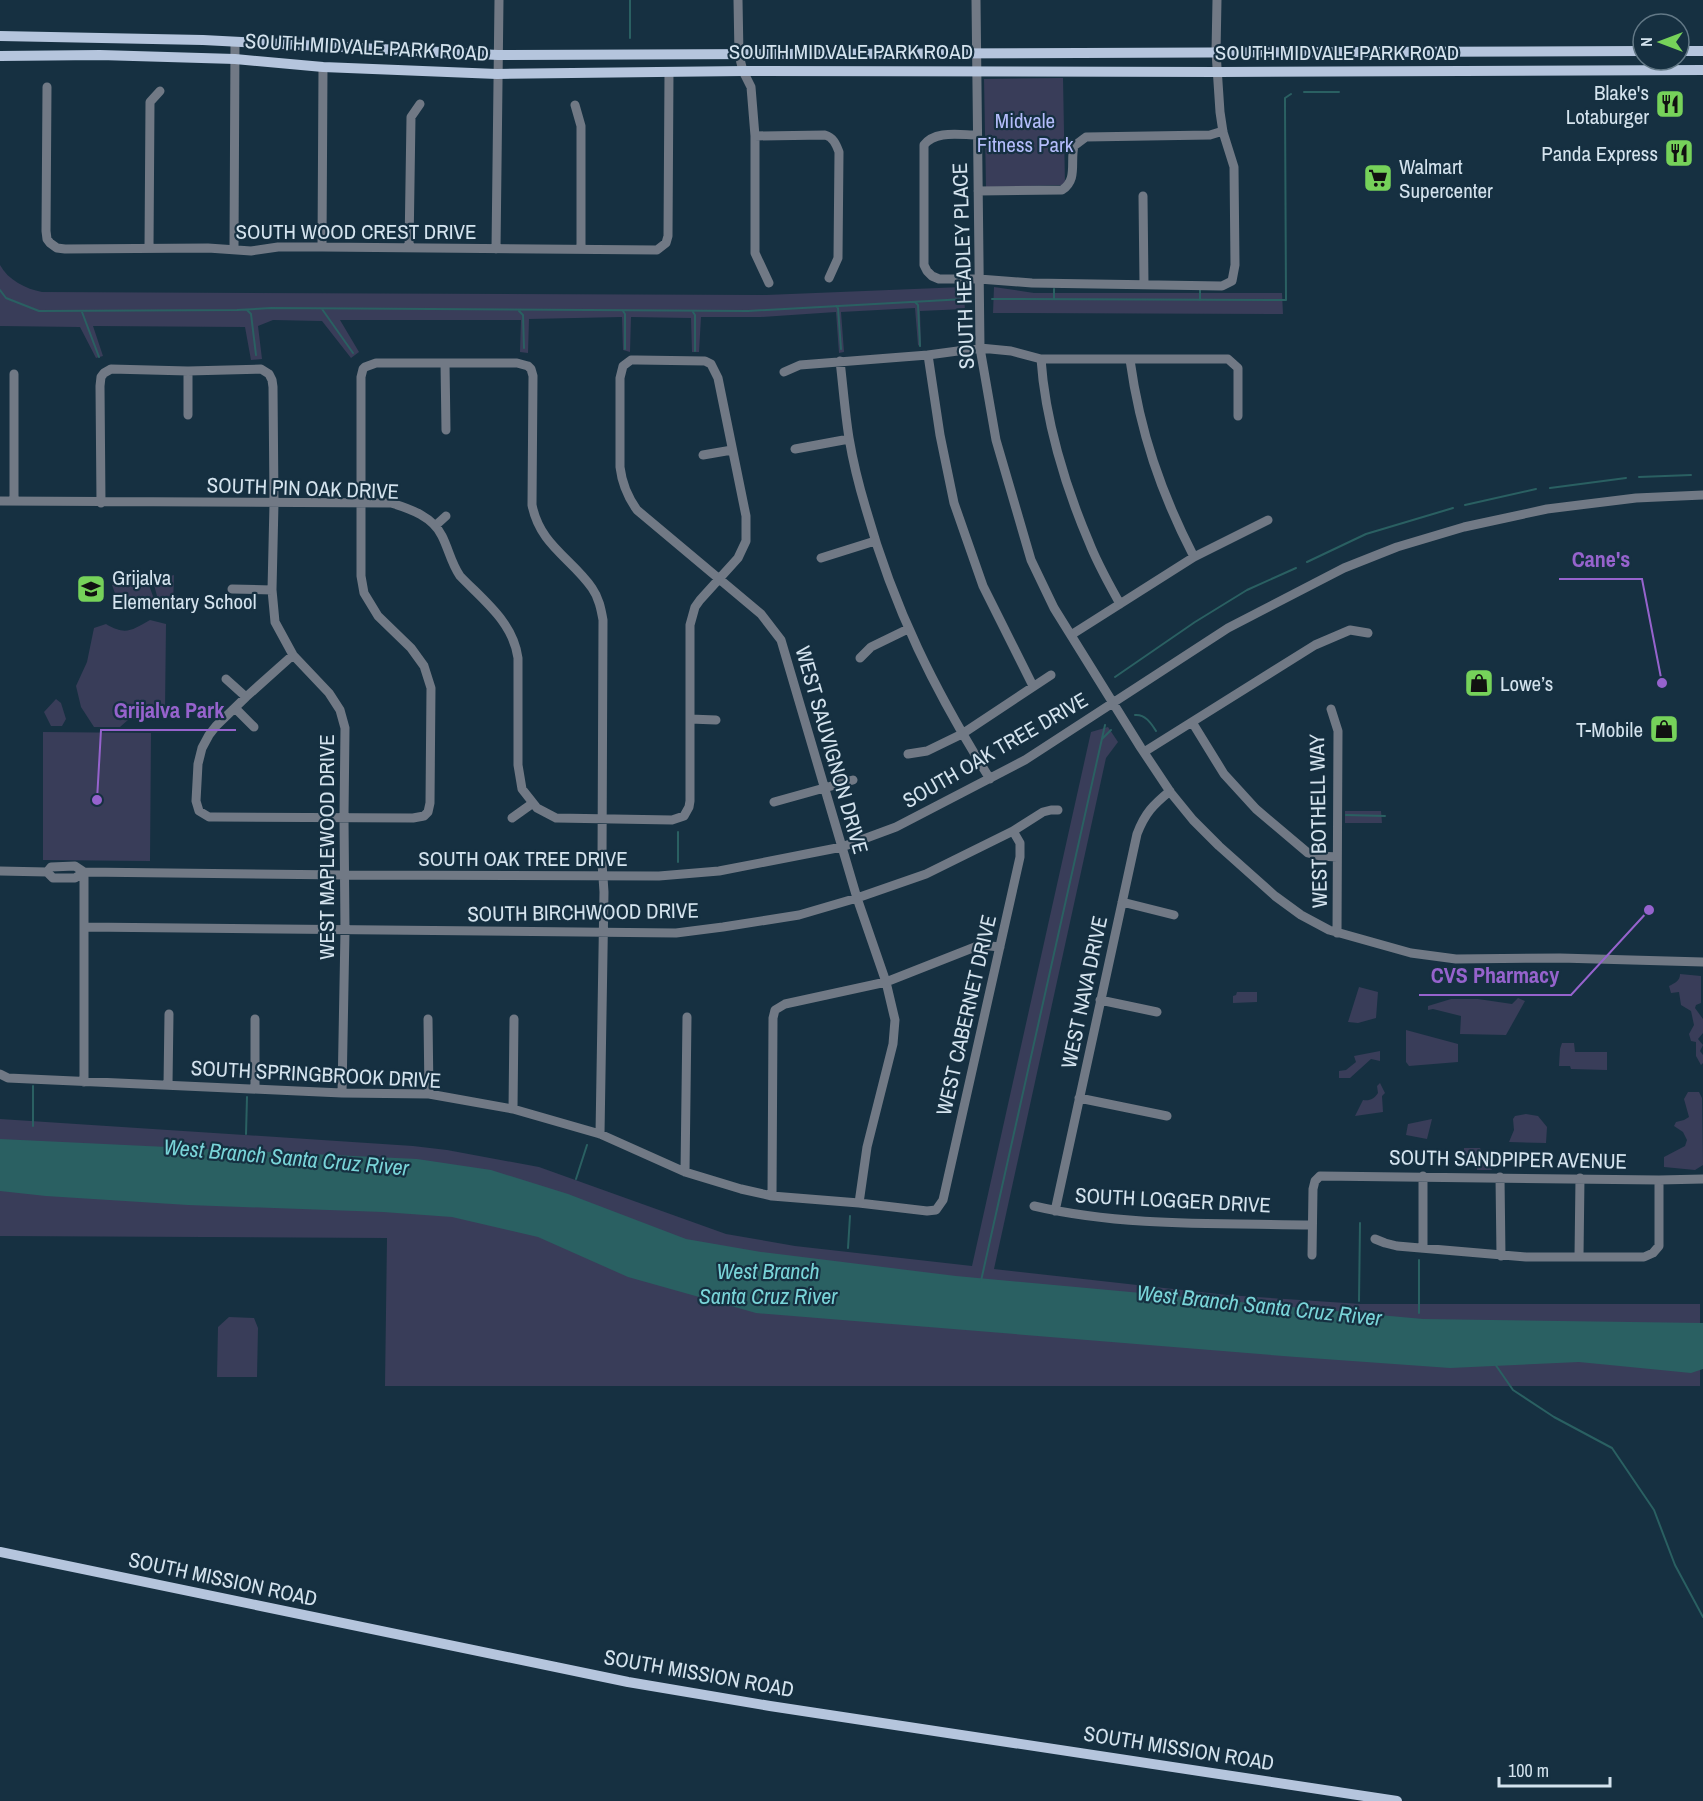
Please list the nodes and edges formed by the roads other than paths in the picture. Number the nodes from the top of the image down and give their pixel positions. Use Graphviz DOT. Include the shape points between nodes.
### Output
graph roads {
  1 [pos="499,0"];
  2 [pos="738,0"];
  3 [pos="976,0"];
  4 [pos="1217,0"];
  5 [pos="0,36"];
  6 [pos="236,42"];
  7 [pos="1631,51"];
  8 [pos="976,52"];
  9 [pos="0,56"];
  10 [pos="235,59"];
  11 [pos="1217,62"];
  12 [pos="741,63"];
  13 [pos="497,65"];
  14 [pos="323,67"];
  15 [pos="1703,69"];
  16 [pos="976,70"];
  17 [pos="669,72"];
  18 [pos="47,87"];
  19 [pos="160,91"];
  20 [pos="420,104"];
  21 [pos="575,105"];
  22 [pos="1223,131"];
  23 [pos="977,135"];
  24 [pos="755,136"];
  25 [pos="978,191"];
  26 [pos="1143,196"];
  27 [pos="322,247"];
  28 [pos="149,248"];
  29 [pos="409,248"];
  30 [pos="581,248"];
  31 [pos="234,249"];
  32 [pos="496,249"];
  33 [pos="829,278"];
  34 [pos="979,279"];
  35 [pos="768,283"];
  36 [pos="1144,284"];
  37 [pos="980,348"];
  38 [pos="928,355"];
  39 [pos="1041,359"];
  40 [pos="1130,360"];
  41 [pos="840,361"];
  42 [pos="445,363"];
  43 [pos="188,371"];
  44 [pos="784,372"];
  45 [pos="14,374"];
  46 [pos="188,415"];
  47 [pos="1238,417"];
  48 [pos="446,430"];
  49 [pos="849,439"];
  50 [pos="795,449"];
  51 [pos="732,450"];
  52 [pos="703,456"];
  53 [pos="1703,495"];
  54 [pos="0,501"];
  55 [pos="14,501"];
  56 [pos="100,503"];
  57 [pos="274,503"];
  58 [pos="360,503"];
  59 [pos="446,516"];
  60 [pos="1268,519"];
  61 [pos="435,526"];
  62 [pos="875,541"];
  63 [pos="1194,557"];
  64 [pos="821,558"];
  65 [pos="719,578"];
  66 [pos="231,589"];
  67 [pos="272,590"];
  68 [pos="1119,604"];
  69 [pos="908,630"];
  70 [pos="1368,633"];
  71 [pos="1071,635"];
  72 [pos="293,656"];
  73 [pos="860,658"];
  74 [pos="1051,675"];
  75 [pos="226,679"];
  76 [pos="1033,686"];
  77 [pos="246,697"];
  78 [pos="1113,703"];
  79 [pos="235,708"];
  80 [pos="1331,709"];
  81 [pos="690,719"];
  82 [pos="716,720"];
  83 [pos="1192,722"];
  84 [pos="254,727"];
  85 [pos="962,734"];
  86 [pos="1143,752"];
  87 [pos="908,754"];
  88 [pos="990,779"];
  89 [pos="853,780"];
  90 [pos="826,788"];
  91 [pos="1170,791"];
  92 [pos="774,802"];
  93 [pos="533,804"];
  94 [pos="1058,810"];
  95 [pos="344,817"];
  96 [pos="512,818"];
  97 [pos="602,820"];
  98 [pos="1013,831"];
  99 [pos="842,847"];
  100 [pos="1337,857"];
  101 [pos="0,872"];
  102 [pos="84,872"];
  103 [pos="345,875"];
  104 [pos="603,877"];
  105 [pos="857,898"];
  106 [pos="1122,902"];
  107 [pos="1174,915"];
  108 [pos="84,927"];
  109 [pos="345,930"];
  110 [pos="604,932"];
  111 [pos="1337,933"];
  112 [pos="1000,947"];
  113 [pos="1703,962"];
  114 [pos="886,982"];
  115 [pos="1100,1000"];
  116 [pos="1157,1012"];
  117 [pos="169,1014"];
  118 [pos="687,1017"];
  119 [pos="255,1018"];
  120 [pos="428,1018"];
  121 [pos="514,1019"];
  122 [pos="0,1074"];
  123 [pos="84,1082"];
  124 [pos="168,1085"];
  125 [pos="255,1088"];
  126 [pos="342,1093"];
  127 [pos="429,1094"];
  128 [pos="1079,1098"];
  129 [pos="513,1108"];
  130 [pos="1167,1116"];
  131 [pos="600,1134"];
  132 [pos="685,1172"];
  133 [pos="1423,1176"];
  134 [pos="1500,1177"];
  135 [pos="1580,1178"];
  136 [pos="1703,1179"];
  137 [pos="1659,1180"];
  138 [pos="772,1196"];
  139 [pos="859,1203"];
  140 [pos="1034,1206"];
  141 [pos="938,1209"];
  142 [pos="1055,1211"];
  143 [pos="1312,1225"];
  144 [pos="1375,1239"];
  145 [pos="1423,1248"];
  146 [pos="1312,1255"];
  147 [pos="1501,1256"];
  148 [pos="1579,1256"];
  149 [pos="0,1552"];
  150 [pos="1397,1801"];
  1 -- 13 [label="street"];
  2 -- 12 [label="street"];
  3 -- 8 [label="street, SOUTH HEADLEY PLACE"];
  4 -- 11 [label="street"];
  5 -- 6 [label="main road, SOUTH MIDVALE PARK ROAD"];
  6 -- 10 [label="street"];
  6 -- 13 [label="main road, SOUTH MIDVALE PARK ROAD"];
  7 -- 11 [label="main road, SOUTH MIDVALE PARK ROAD"];
  8 -- 11 [label="main road, SOUTH MIDVALE PARK ROAD"];
  8 -- 12 [label="main road, SOUTH MIDVALE PARK ROAD"];
  8 -- 16 [label="street, SOUTH HEADLEY PLACE"];
  9 -- 10 [label="main road, SOUTH MIDVALE PARK ROAD"];
  10 -- 14 [label="main road, SOUTH MIDVALE PARK ROAD"];
  10 -- 31 [label="street"];
  11 -- 15 [label="main road, SOUTH MIDVALE PARK ROAD"];
  11 -- 16 [label="main road, SOUTH MIDVALE PARK ROAD"];
  11 -- 22 [label="street"];
  12 -- 13 [label="main road, SOUTH MIDVALE PARK ROAD"];
  12 -- 16 [label="main road, SOUTH MIDVALE PARK ROAD"];
  12 -- 17 [label="main road, SOUTH MIDVALE PARK ROAD"];
  12 -- 24 [label="street" via="751,87"];
  13 -- 14 [label="main road, SOUTH MIDVALE PARK ROAD"];
  13 -- 17 [label="main road, SOUTH MIDVALE PARK ROAD"];
  13 -- 32 [label="street"];
  14 -- 27 [label="street"];
  16 -- 23 [label="street, SOUTH HEADLEY PLACE"];
  17 -- 30 [label="street, SOUTH WOOD CREST DRIVE" via="669,236 657,250"];
  18 -- 28 [label="street, SOUTH WOOD CREST DRIVE" via="49,245 64,249"];
  19 -- 28 [label="street" via="150,102"];
  20 -- 29 [label="street" via="411,117"];
  21 -- 30 [label="street" via="581,126"];
  22 -- 25 [label="street" via="1210,135 1086,137 1074,146 1073,175 1062,190"];
  22 -- 36 [label="street" via="1234,167 1232,281 1221,286"];
  23 -- 25 [label="street, SOUTH HEADLEY PLACE"];
  23 -- 34 [label="street" via="939,135 924,145 924,265 939,279"];
  24 -- 33 [label="street" via="825,135 837,145 838,258"];
  24 -- 35 [label="street" via="755,254"];
  25 -- 34 [label="street, SOUTH HEADLEY PLACE"];
  26 -- 36 [label="street"];
  27 -- 29 [label="street, SOUTH WOOD CREST DRIVE"];
  27 -- 31 [label="street, SOUTH WOOD CREST DRIVE"];
  28 -- 31 [label="street, SOUTH WOOD CREST DRIVE"];
  29 -- 32 [label="street, SOUTH WOOD CREST DRIVE"];
  30 -- 32 [label="street, SOUTH WOOD CREST DRIVE"];
  34 -- 36 [label="street"];
  34 -- 37 [label="street, SOUTH HEADLEY PLACE"];
  37 -- 38 [label="street"];
  37 -- 39 [label="street"];
  37 -- 71 [label="street, SOUTH HEADLEY PLACE" via="996,441 1030,560"];
  38 -- 41 [label="street"];
  38 -- 76 [label="street" via="939,435 954,503 983,586"];
  39 -- 40 [label="street"];
  39 -- 68 [label="street" via="1048,411 1064,473 1089,543"];
  40 -- 47 [label="street" via="1228,359 1238,368"];
  40 -- 63 [label="street" via="1134,394 1150,454 1173,516"];
  41 -- 44 [label="street" via="800,365"];
  41 -- 49 [label="street"];
  42 -- 48 [label="street"];
  42 -- 58 [label="street" via="362,364"];
  42 -- 97 [label="street" via="530,364 533,513 545,537 593,590 603,620"];
  43 -- 46 [label="street"];
  43 -- 56 [label="street" via="102,370"];
  43 -- 57 [label="street, WEST MAPLEWOOD DRIVE" via="261,369 271,373"];
  45 -- 55 [label="street"];
  49 -- 50 [label="street"];
  49 -- 62 [label="street"];
  51 -- 52 [label="street"];
  51 -- 65 [label="street" via="746,516 746,541 738,558"];
  51 -- 65 [label="street, WEST SAUVIGNON DRIVE" via="712,361 631,360 621,364 620,467 625,491 637,510"];
  53 -- 78 [label="street, SOUTH OAK TREE DRIVE" via="1636,498 1547,509 1464,526 1396,547 1344,568 1228,628"];
  54 -- 55 [label="street, SOUTH PIN OAK DRIVE"];
  55 -- 56 [label="street, SOUTH PIN OAK DRIVE"];
  56 -- 57 [label="street, SOUTH PIN OAK DRIVE"];
  57 -- 58 [label="street, SOUTH PIN OAK DRIVE"];
  57 -- 67 [label="street, WEST MAPLEWOOD DRIVE"];
  58 -- 61 [label="street, SOUTH PIN OAK DRIVE" via="407,508"];
  58 -- 95 [label="street" via="364,593 378,616 424,666 431,688 430,804 426,818"];
  59 -- 61 [label="street"];
  60 -- 63 [label="street"];
  61 -- 93 [label="street, SOUTH PIN OAK DRIVE" via="455,568 505,623 514,640 518,658 518,765 522,789"];
  62 -- 64 [label="street"];
  62 -- 69 [label="street"];
  63 -- 68 [label="street"];
  65 -- 81 [label="street" via="695,608 690,625"];
  65 -- 90 [label="street, WEST SAUVIGNON DRIVE" via="762,614 782,640"];
  66 -- 67 [label="street"];
  67 -- 72 [label="street, WEST MAPLEWOOD DRIVE" via="275,622"];
  68 -- 71 [label="street"];
  69 -- 73 [label="street" via="871,647"];
  69 -- 85 [label="street"];
  70 -- 83 [label="street" via="1350,630 1315,645"];
  71 -- 78 [label="street, SOUTH HEADLEY PLACE"];
  72 -- 77 [label="street"];
  72 -- 95 [label="street, WEST MAPLEWOOD DRIVE" via="340,710 345,728"];
  74 -- 76 [label="street"];
  75 -- 77 [label="street"];
  76 -- 85 [label="street"];
  77 -- 79 [label="street"];
  78 -- 86 [label="street, SOUTH HEADLEY PLACE"];
  78 -- 88 [label="street, SOUTH OAK TREE DRIVE"];
  79 -- 84 [label="street"];
  79 -- 95 [label="street" via="216,726 202,748 196,780 198,813 209,817"];
  80 -- 100 [label="street, WEST BOTHELL WAY" via="1338,731"];
  81 -- 82 [label="street"];
  81 -- 97 [label="street" via="690,801 686,818"];
  83 -- 86 [label="street"];
  83 -- 100 [label="street" via="1224,774 1256,809 1308,853"];
  85 -- 87 [label="street" via="927,751"];
  85 -- 88 [label="street"];
  86 -- 91 [label="street, SOUTH HEADLEY PLACE"];
  88 -- 99 [label="street, SOUTH OAK TREE DRIVE" via="896,827"];
  89 -- 90 [label="street"];
  90 -- 92 [label="street"];
  90 -- 99 [label="street, WEST SAUVIGNON DRIVE"];
  91 -- 106 [label="street, WEST NAVA DRIVE" via="1142,821"];
  91 -- 111 [label="street, SOUTH HEADLEY PLACE" via="1193,820 1275,896"];
  93 -- 96 [label="street"];
  93 -- 97 [label="street" via="555,818"];
  94 -- 98 [label="street, SOUTH BIRCHWOOD DRIVE" via="1043,812"];
  95 -- 103 [label="street, WEST MAPLEWOOD DRIVE"];
  97 -- 104 [label="street"];
  98 -- 105 [label="street, SOUTH BIRCHWOOD DRIVE" via="926,874"];
  98 -- 112 [label="street, WEST CABERNET DRIVE" via="1021,849"];
  99 -- 104 [label="street, SOUTH OAK TREE DRIVE" via="719,871"];
  99 -- 105 [label="street, WEST SAUVIGNON DRIVE"];
  100 -- 111 [label="street, WEST BOTHELL WAY"];
  101 -- 102 [label="street, SOUTH OAK TREE DRIVE" via="47,872 53,878 75,878"];
  102 -- 103 [label="street, SOUTH OAK TREE DRIVE"];
  102 -- 108 [label="street"];
  103 -- 104 [label="street, SOUTH OAK TREE DRIVE"];
  103 -- 109 [label="street, WEST MAPLEWOOD DRIVE"];
  104 -- 110 [label="street"];
  105 -- 110 [label="street, SOUTH BIRCHWOOD DRIVE" via="799,915 723,927 676,933"];
  105 -- 114 [label="street, WEST SAUVIGNON DRIVE"];
  106 -- 107 [label="street"];
  106 -- 115 [label="street, WEST NAVA DRIVE"];
  108 -- 109 [label="street, SOUTH BIRCHWOOD DRIVE"];
  108 -- 123 [label="street"];
  109 -- 110 [label="street, SOUTH BIRCHWOOD DRIVE"];
  109 -- 126 [label="street, WEST MAPLEWOOD DRIVE"];
  110 -- 131 [label="street"];
  111 -- 113 [label="street, SOUTH HEADLEY PLACE" via="1411,953 1456,959"];
  112 -- 114 [label="street" via="980,945"];
  112 -- 141 [label="street, WEST CABERNET DRIVE"];
  114 -- 138 [label="street" via="774,1009"];
  114 -- 139 [label="street, WEST SAUVIGNON DRIVE" via="895,1020 893,1044 867,1147"];
  115 -- 116 [label="street"];
  115 -- 128 [label="street, WEST NAVA DRIVE"];
  117 -- 124 [label="street"];
  118 -- 132 [label="street"];
  119 -- 125 [label="street"];
  120 -- 127 [label="street"];
  121 -- 129 [label="street"];
  122 -- 123 [label="street, SOUTH SPRINGBROOK DRIVE" via="8,1078"];
  123 -- 124 [label="street, SOUTH SPRINGBROOK DRIVE"];
  124 -- 125 [label="street, SOUTH SPRINGBROOK DRIVE"];
  125 -- 126 [label="street, SOUTH SPRINGBROOK DRIVE"];
  126 -- 127 [label="street, SOUTH SPRINGBROOK DRIVE"];
  127 -- 129 [label="street, SOUTH SPRINGBROOK DRIVE"];
  128 -- 130 [label="street"];
  128 -- 142 [label="street, WEST NAVA DRIVE"];
  129 -- 131 [label="street, SOUTH SPRINGBROOK DRIVE"];
  131 -- 132 [label="street, SOUTH SPRINGBROOK DRIVE"];
  132 -- 138 [label="street, SOUTH SPRINGBROOK DRIVE"];
  133 -- 134 [label="street, SOUTH SANDPIPER AVENUE"];
  133 -- 143 [label="street, SOUTH SANDPIPER AVENUE" via="1320,1176 1313,1189"];
  133 -- 145 [label="street"];
  134 -- 135 [label="street, SOUTH SANDPIPER AVENUE"];
  134 -- 147 [label="street"];
  135 -- 137 [label="street, SOUTH SANDPIPER AVENUE"];
  135 -- 148 [label="street"];
  136 -- 137 [label="street, SOUTH SANDPIPER AVENUE"];
  137 -- 148 [label="street" via="1659,1244 1655,1255"];
  138 -- 139 [label="street, SOUTH SPRINGBROOK DRIVE"];
  139 -- 141 [label="street, SOUTH SPRINGBROOK DRIVE"];
  140 -- 142 [label="street, SOUTH LOGGER DRIVE"];
  142 -- 143 [label="street, SOUTH LOGGER DRIVE" via="1165,1222"];
  143 -- 146 [label="street"];
  144 -- 145 [label="street"];
  145 -- 147 [label="street"];
  147 -- 148 [label="street"];
  149 -- 150 [label="main road, SOUTH MISSION ROAD" via="628,1682"];
}
